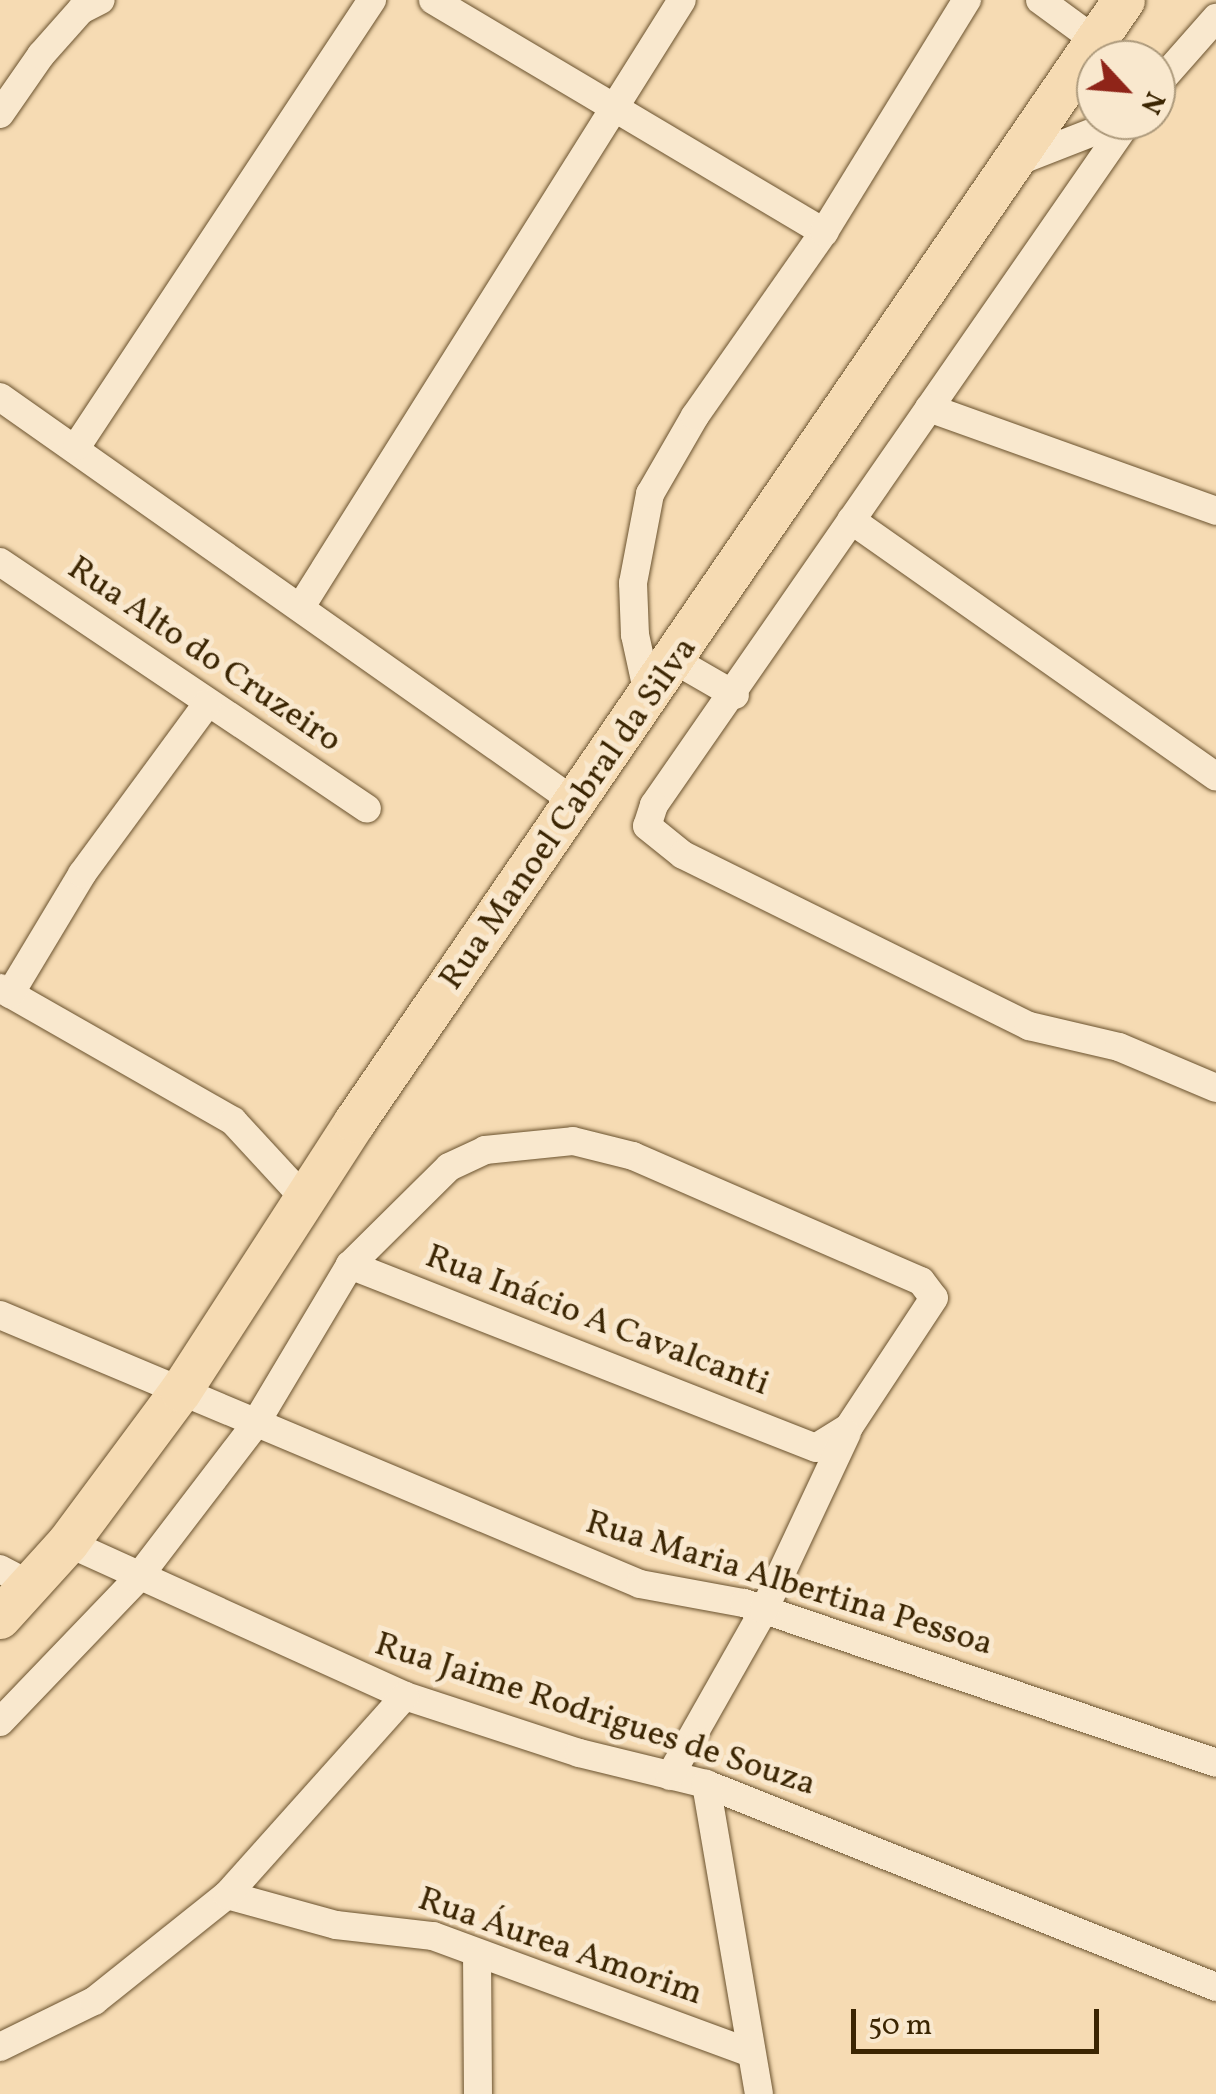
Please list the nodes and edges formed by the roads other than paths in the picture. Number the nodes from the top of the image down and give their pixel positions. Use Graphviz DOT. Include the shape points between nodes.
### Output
graph roads {
  1 [pos="102,0"];
  2 [pos="372,0"];
  3 [pos="433,0"];
  4 [pos="682,0"];
  5 [pos="966,0"];
  6 [pos="1040,0"];
  7 [pos="1124,0"];
  8 [pos="1216,18"];
  9 [pos="1096,40"];
  10 [pos="1176,63"];
  11 [pos="1076,70"];
  12 [pos="614,107"];
  13 [pos="0,114"];
  14 [pos="1076,140"];
  15 [pos="1113,140"];
  16 [pos="1013,164"];
  17 [pos="824,232"];
  18 [pos="0,397"];
  19 [pos="929,408"];
  20 [pos="77,446"];
  21 [pos="1216,511"];
  22 [pos="851,520"];
  23 [pos="0,562"];
  24 [pos="302,605"];
  25 [pos="676,661"];
  26 [pos="734,696"];
  27 [pos="649,699"];
  28 [pos="207,704"];
  29 [pos="1216,778"];
  30 [pos="576,802"];
  31 [pos="367,809"];
  32 [pos="5,991"];
  33 [pos="1216,1088"];
  34 [pos="305,1199"];
  35 [pos="350,1264"];
  36 [pos="0,1315"];
  37 [pos="180,1391"];
  38 [pos="254,1426"];
  39 [pos="849,1428"];
  40 [pos="68,1542"];
  41 [pos="15,1577"];
  42 [pos="137,1579"];
  43 [pos="764,1610"];
  44 [pos="0,1618"];
  45 [pos="405,1696"];
  46 [pos="0,1722"];
  47 [pos="1216,1763"];
  48 [pos="670,1776"];
  49 [pos="706,1784"];
  50 [pos="227,1895"];
  51 [pos="477,1953"];
  52 [pos="1216,1986"];
  53 [pos="0,2047"];
  54 [pos="751,2052"];
  55 [pos="478,2094"];
  56 [pos="759,2094"];
  1 -- 13 [label="street" via="81,10 41,54"];
  2 -- 20 [label="street"];
  3 -- 12 [label="street"];
  4 -- 12 [label="street"];
  5 -- 17 [label="street"];
  6 -- 9 [label="street"];
  7 -- 9 [label="main road, Rua Manoel Cabral da Silva"];
  8 -- 10 [label="street"];
  11 -- 16 [label="main road, Rua Manoel Cabral da Silva"];
  12 -- 17 [label="street"];
  12 -- 24 [label="street"];
  14 -- 16 [label="street"];
  15 -- 19 [label="street"];
  16 -- 25 [label="main road, Rua Manoel Cabral da Silva"];
  17 -- 27 [label="street" via="695,416 650,494 633,584"];
  18 -- 20 [label="street"];
  19 -- 21 [label="street"];
  19 -- 22 [label="street"];
  20 -- 24 [label="street"];
  22 -- 26 [label="street"];
  22 -- 29 [label="street"];
  23 -- 28 [label="street, Rua Alto do Cruzeiro"];
  24 -- 30 [label="street"];
  25 -- 26 [label="street"];
  25 -- 27 [label="main road, Rua Manoel Cabral da Silva"];
  26 -- 33 [label="street" via="654,805 647,826 660,842 1029,1026 1119,1047"];
  27 -- 30 [label="main road, Rua Manoel Cabral da Silva"];
  28 -- 31 [label="street, Rua Alto do Cruzeiro"];
  28 -- 32 [label="street"];
  30 -- 34 [label="main road, Rua Manoel Cabral da Silva"];
  32 -- 34 [label="street" via="232,1121"];
  34 -- 37 [label="main road, Rua Manoel Cabral da Silva"];
  35 -- 38 [label="street"];
  35 -- 39 [label="street, Rua Inácio A Cavalcanti" via="816,1448"];
  35 -- 39 [label="street" via="449,1167 485,1150 573,1141 734,1197 932,1289 932,1305"];
  36 -- 37 [label="street, Rua Maria Albertina Pessoa"];
  37 -- 38 [label="street, Rua Maria Albertina Pessoa"];
  37 -- 40 [label="main road, Rua Manoel Cabral da Silva"];
  38 -- 42 [label="street"];
  38 -- 43 [label="street, Rua Maria Albertina Pessoa" via="640,1584"];
  39 -- 43 [label="street"];
  40 -- 41 [label="main road, Rua Manoel Cabral da Silva"];
  40 -- 42 [label="street, Rua Jaime Rodrigues de Souza"];
  41 -- 44 [label="main road, Rua Manoel Cabral da Silva"];
  42 -- 45 [label="street, Rua Jaime Rodrigues de Souza"];
  42 -- 46 [label="street"];
  43 -- 47 [label="street, Rua Maria Albertina Pessoa"];
  43 -- 48 [label="street"];
  45 -- 48 [label="street, Rua Jaime Rodrigues de Souza"];
  45 -- 50 [label="street"];
  48 -- 49 [label="street, Rua Jaime Rodrigues de Souza"];
  49 -- 52 [label="street, Rua Jaime Rodrigues de Souza"];
  49 -- 54 [label="street"];
  50 -- 51 [label="street, Rua Áurea Amorim" via="336,1925 433,1936"];
  50 -- 53 [label="street" via="94,2001"];
  51 -- 54 [label="street, Rua Áurea Amorim"];
  51 -- 55 [label="street"];
  54 -- 56 [label="street"];
}
